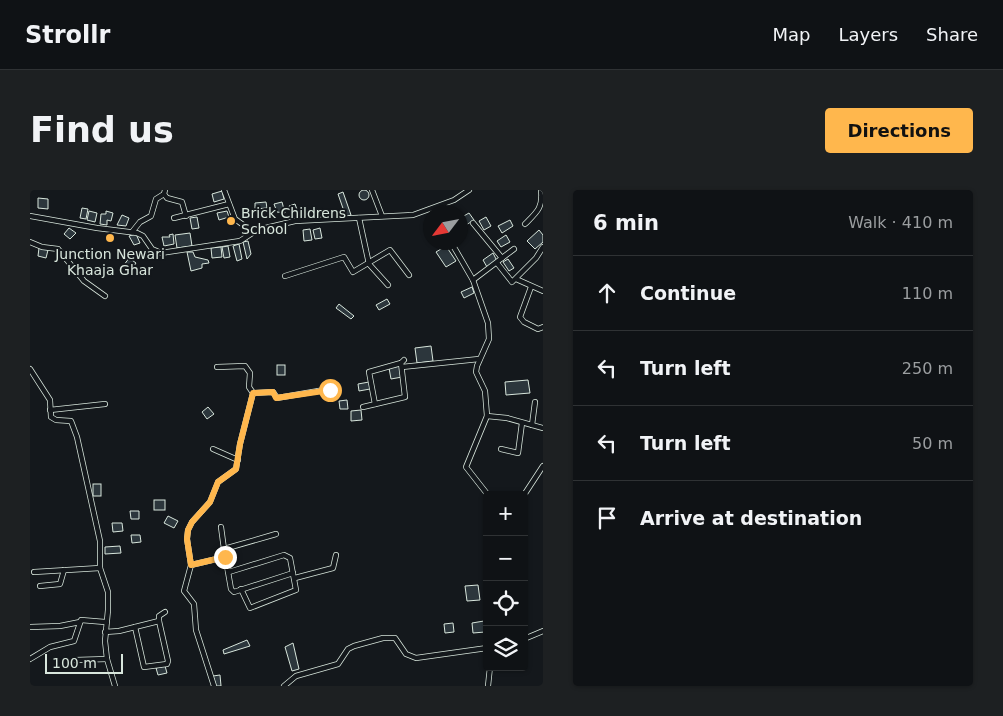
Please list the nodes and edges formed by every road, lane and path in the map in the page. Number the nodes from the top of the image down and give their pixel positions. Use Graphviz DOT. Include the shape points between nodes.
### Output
graph roads {
  1 [pos="224,190"];
  2 [pos="372,190"];
  3 [pos="469,190"];
  4 [pos="541,190"];
  5 [pos="165,192"];
  6 [pos="228,204"];
  7 [pos="444,205"];
  8 [pos="423,213"];
  9 [pos="30,216"];
  10 [pos="186,216"];
  11 [pos="382,216"];
  12 [pos="174,218"];
  13 [pos="359,218"];
  14 [pos="473,223"];
  15 [pos="525,224"];
  16 [pos="132,232"];
  17 [pos="253,232"];
  18 [pos="30,242"];
  19 [pos="543,247"];
  20 [pos="514,249"];
  21 [pos="456,250"];
  22 [pos="502,258"];
  23 [pos="497,263"];
  24 [pos="369,264"];
  25 [pos="409,275"];
  26 [pos="285,276"];
  27 [pos="516,279"];
  28 [pos="473,280"];
  29 [pos="388,285"];
  30 [pos="531,287"];
  31 [pos="543,291"];
  32 [pos="105,296"];
  33 [pos="543,327"];
  34 [pos="480,360"];
  35 [pos="403,363"];
  36 [pos="217,367"];
  37 [pos="30,369"];
  38 [pos="330,390"];
  39 [pos="253,393"];
  40 [pos="536,402"];
  41 [pos="105,404"];
  42 [pos="375,404"];
  43 [pos="363,407"];
  44 [pos="50,410"];
  45 [pos="487,416"];
  46 [pos="522,422"];
  47 [pos="532,425"];
  48 [pos="543,428"];
  49 [pos="213,449"];
  50 [pos="501,449"];
  51 [pos="238,460"];
  52 [pos="543,466"];
  53 [pos="485,491"];
  54 [pos="527,491"];
  55 [pos="221,527"];
  56 [pos="276,534"];
  57 [pos="224,550"];
  58 [pos="336,555"];
  59 [pos="225,557"];
  60 [pos="191,565"];
  61 [pos="100,568"];
  62 [pos="64,570"];
  63 [pos="34,572"];
  64 [pos="229,572"];
  65 [pos="293,573"];
  66 [pos="295,578"];
  67 [pos="40,586"];
  68 [pos="241,589"];
  69 [pos="165,612"];
  70 [pos="159,621"];
  71 [pos="80,622"];
  72 [pos="105,622"];
  73 [pos="30,627"];
  74 [pos="135,627"];
  75 [pos="543,631"];
  76 [pos="105,632"];
  77 [pos="528,638"];
  78 [pos="483,649"];
  79 [pos="30,659"];
  80 [pos="107,659"];
  81 [pos="75,660"];
  82 [pos="490,671"];
  83 [pos="115,686"];
  84 [pos="214,686"];
  85 [pos="284,686"];
  86 [pos="488,686"];
  1 -- 6 [label="street"];
  2 -- 11 [label="street"];
  3 -- 7 [label="street"];
  4 -- 15 [label="street" via="543,204"];
  5 -- 10 [label="street" via="166,198 180,200"];
  5 -- 16 [label="street" via="156,198 151,216"];
  6 -- 10 [label="street"];
  6 -- 17 [label="street" via="235,219"];
  8 -- 11 [label="street"];
  9 -- 16 [label="street"];
  10 -- 12 [label="street"];
  11 -- 13 [label="street"];
  13 -- 17 [label="street" via="294,221"];
  13 -- 24 [label="street"];
  14 -- 22 [label="street"];
  16 -- 17 [label="street" via="143,236 152,249 161,253 240,242"];
  18 -- 32 [label="street" via="58,248 80,277"];
  19 -- 27 [label="street"];
  20 -- 22 [label="street"];
  21 -- 28 [label="street"];
  22 -- 23 [label="street"];
  23 -- 27 [label="street" via="511,282"];
  23 -- 28 [label="street"];
  24 -- 25 [label="street" via="390,250"];
  24 -- 26 [label="street" via="352,272 344,257"];
  24 -- 29 [label="street"];
  27 -- 30 [label="street"];
  28 -- 34 [label="street" via="489,331"];
  30 -- 31 [label="street"];
  30 -- 33 [label="street" via="520,316 524,322 538,329"];
  34 -- 35 [label="street"];
  34 -- 45 [label="street" via="476,372 485,390"];
  35 -- 42 [label="street" via="406,397"];
  35 -- 42 [label="street" via="369,372"];
  36 -- 39 [label="street" via="245,366 250,372 249,387"];
  37 -- 44 [label="street" via="50,400"];
  38 -- 39 [label="street" via="276,398 269,391"];
  39 -- 51 [label="street"];
  40 -- 47 [label="street"];
  41 -- 44 [label="street"];
  42 -- 43 [label="street"];
  44 -- 61 [label="street" via="53,419 71,421 77,437 100,541"];
  45 -- 46 [label="street"];
  45 -- 53 [label="street" via="466,467"];
  46 -- 47 [label="street"];
  46 -- 50 [label="street" via="518,453"];
  47 -- 48 [label="street"];
  49 -- 51 [label="street"];
  51 -- 60 [label="street" via="236,469 218,482 210,502 188,530"];
  52 -- 54 [label="street"];
  55 -- 57 [label="street"];
  56 -- 57 [label="street"];
  57 -- 59 [label="street"];
  58 -- 66 [label="street" via="333,568"];
  59 -- 60 [label="street"];
  59 -- 64 [label="street"];
  60 -- 84 [label="street" via="184,591 194,604 196,630"];
  61 -- 62 [label="street"];
  61 -- 72 [label="street" via="108,592"];
  62 -- 63 [label="street"];
  62 -- 67 [label="street" via="60,584"];
  64 -- 65 [label="street" via="284,555 290,558"];
  64 -- 68 [label="street" via="231,590"];
  65 -- 66 [label="street"];
  65 -- 68 [label="street"];
  66 -- 68 [label="street" via="296,590 250,608"];
  69 -- 70 [label="street"];
  70 -- 74 [label="street"];
  70 -- 74 [label="street" via="167,664 144,667"];
  71 -- 72 [label="street"];
  71 -- 73 [label="street"];
  71 -- 79 [label="street" via="74,641 50,647"];
  72 -- 76 [label="street"];
  74 -- 76 [label="street"];
  75 -- 77 [label="street"];
  76 -- 80 [label="street"];
  78 -- 85 [label="street" via="416,658 406,654 395,638 383,638 348,649 338,664 296,676"];
  80 -- 81 [label="street"];
  80 -- 83 [label="street"];
  82 -- 86 [label="street"];
}
